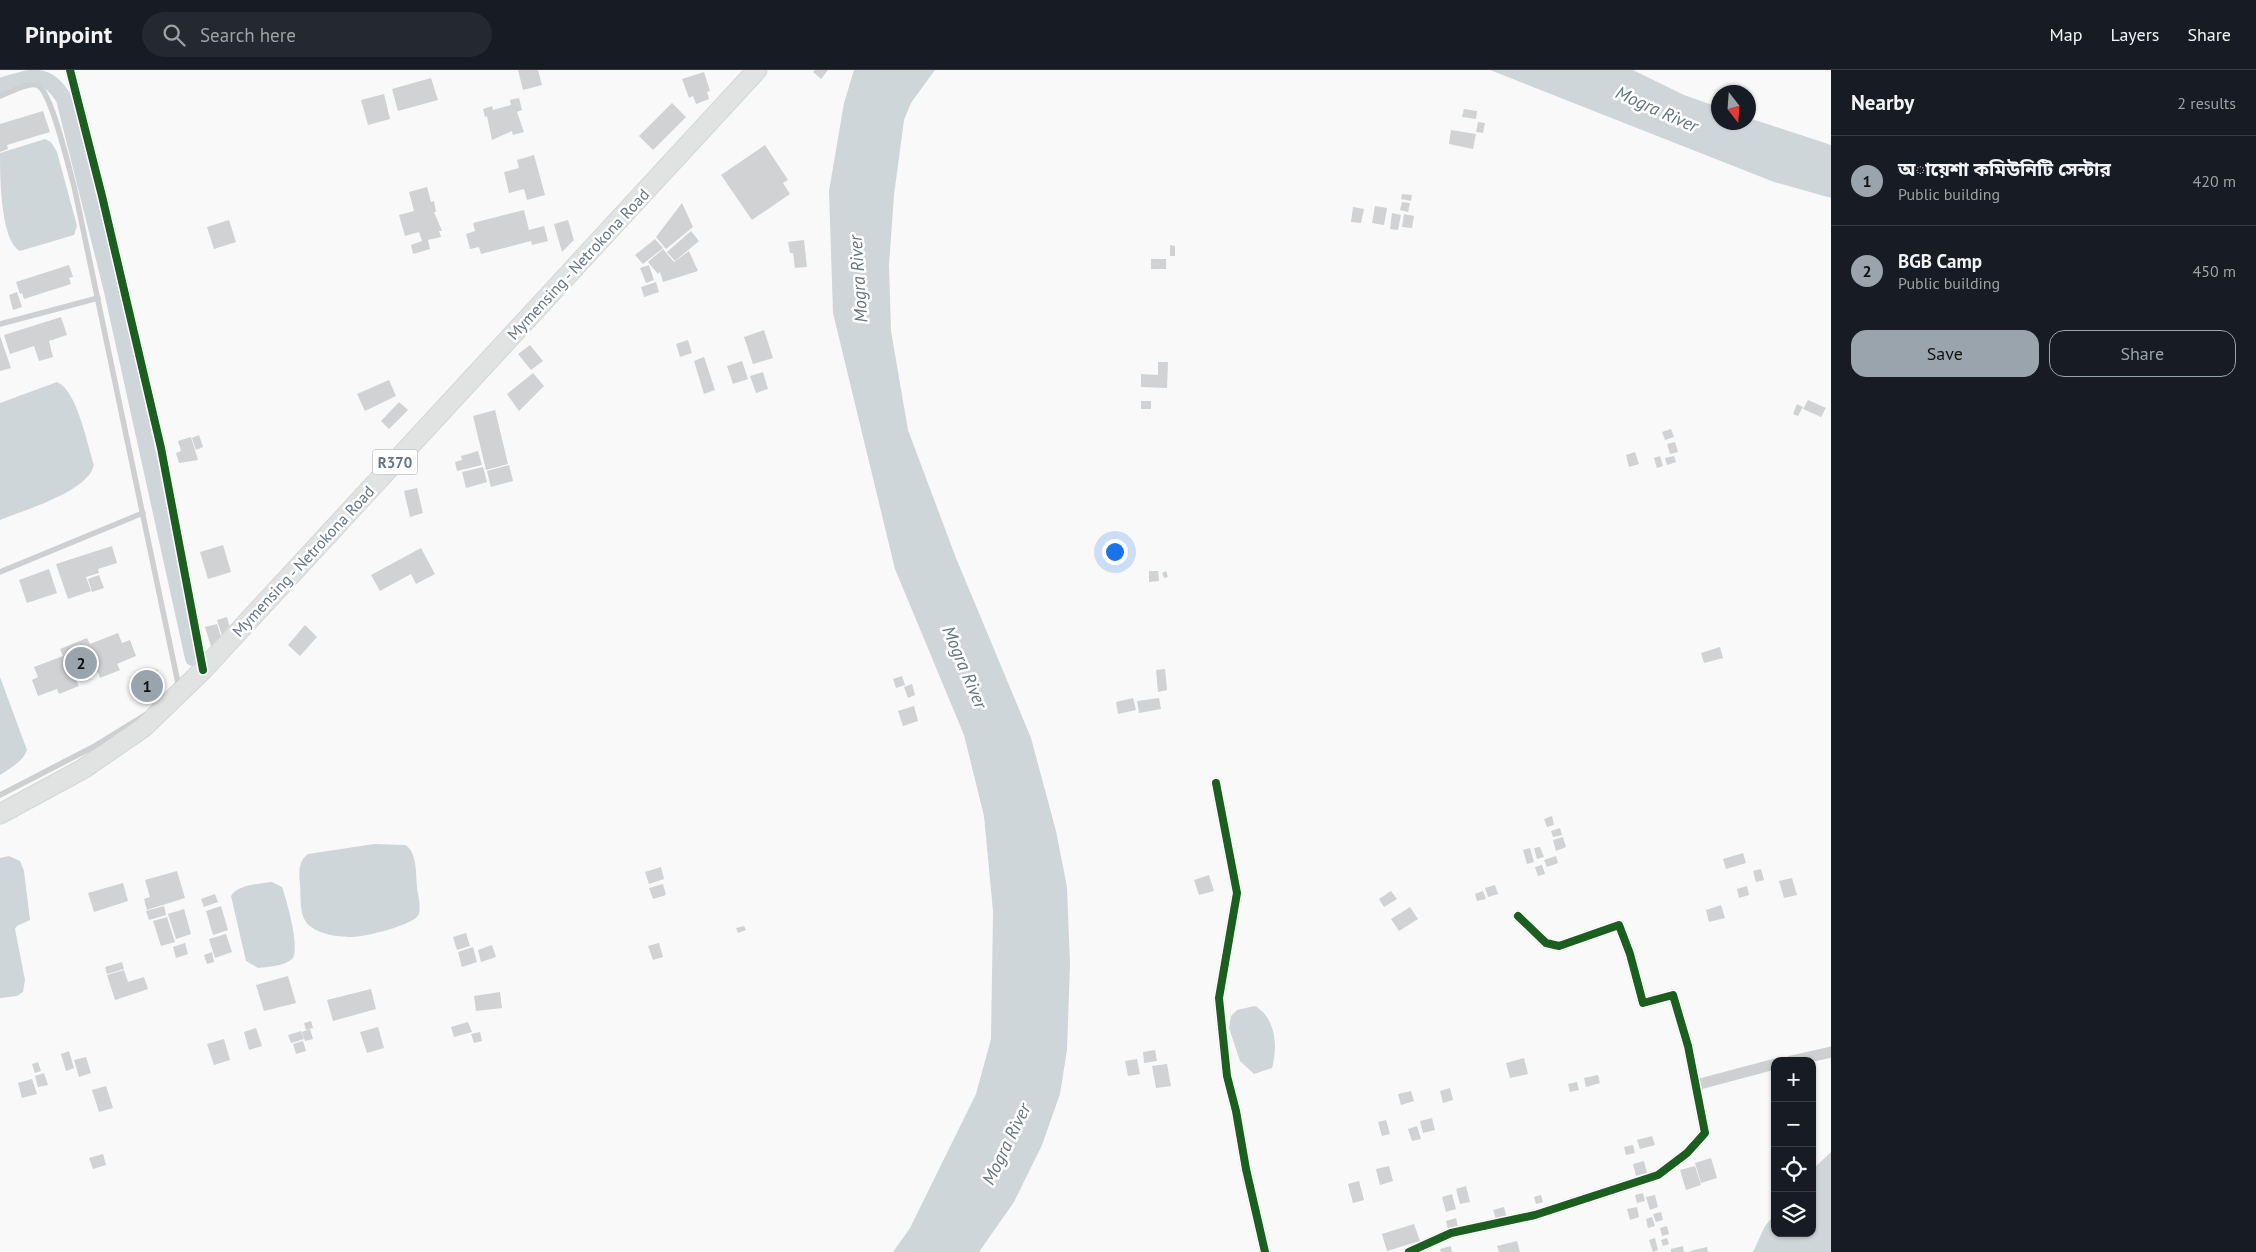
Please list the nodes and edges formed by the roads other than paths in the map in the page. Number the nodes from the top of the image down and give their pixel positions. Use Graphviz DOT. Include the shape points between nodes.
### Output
graph roads {
  1 [pos="70,70"];
  2 [pos="757,70"];
  3 [pos="0,96"];
  4 [pos="98,298"];
  5 [pos="0,324"];
  6 [pos="143,513"];
  7 [pos="0,572"];
  8 [pos="203,670"];
  9 [pos="1216,783"];
  10 [pos="0,795"];
  11 [pos="0,814"];
  12 [pos="1518,916"];
  13 [pos="1831,1052"];
  14 [pos="1809,1057"];
  15 [pos="1771,1065"];
  16 [pos="1696,1085"];
  17 [pos="1265,1252"];
  18 [pos="1409,1252"];
  1 -- 8 [label="street" via="161,448"];
  2 -- 8 [label="main road, Mymensing - Netrokona Road / R370"];
  3 -- 4 [label="lane" via="32,85 44,89 74,186"];
  4 -- 5 [label="lane"];
  4 -- 6 [label="lane"];
  6 -- 7 [label="lane"];
  6 -- 10 [label="lane" via="178,683 164,704 93,747"];
  8 -- 11 [label="main road, Mymensing - Netrokona Road / R370" via="144,727 84,769"];
  9 -- 17 [label="street" via="1237,893 1219,998 1227,1076"];
  12 -- 16 [label="street" via="1546,943 1559,946 1619,926 1644,1004 1673,995"];
  13 -- 14 [label="street"];
  15 -- 16 [label="street"];
  16 -- 18 [label="street" via="1705,1133 1658,1175 1535,1215 1451,1233"];
}
